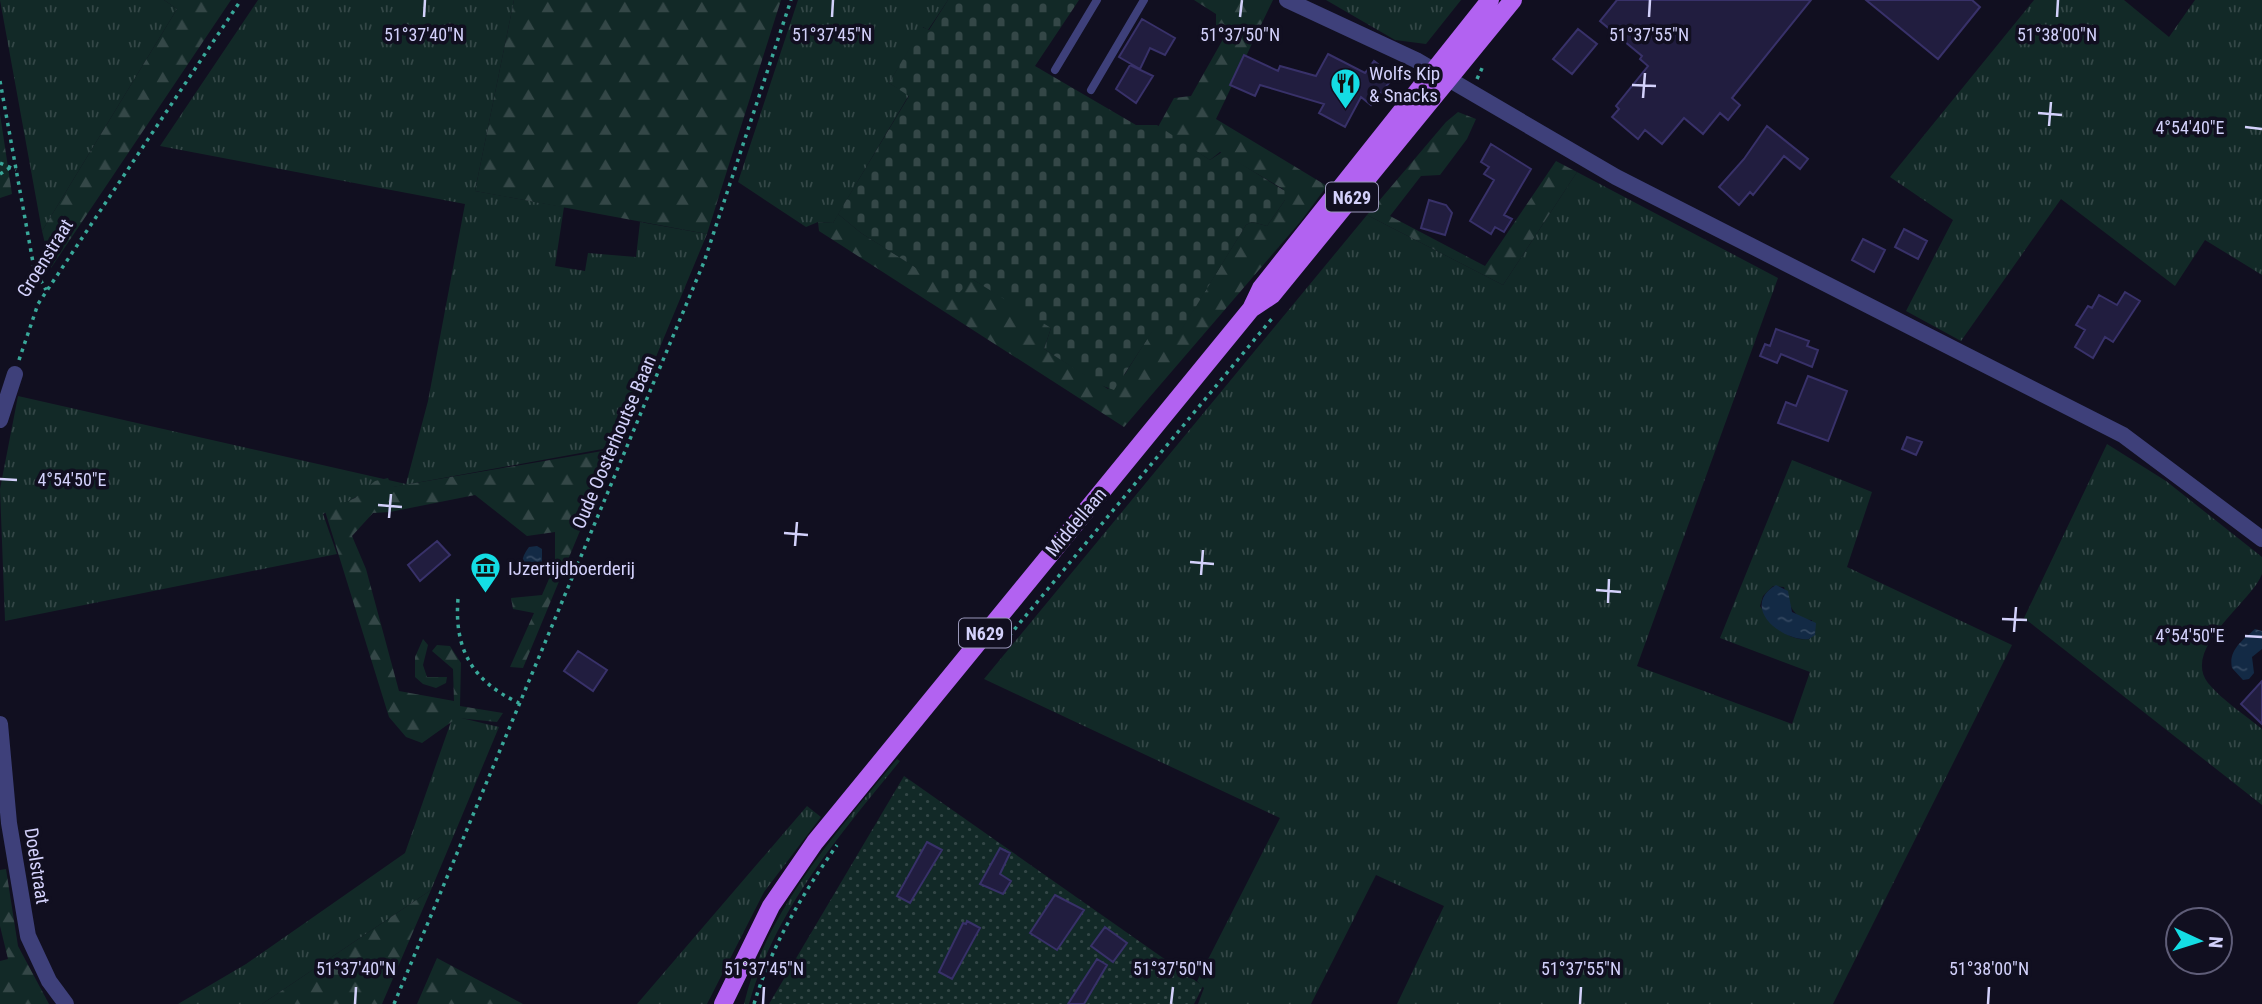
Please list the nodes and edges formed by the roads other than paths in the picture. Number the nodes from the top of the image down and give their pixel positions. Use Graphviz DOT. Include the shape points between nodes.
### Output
graph roads {
  1 [pos="1097,0"];
  2 [pos="1144,0"];
  3 [pos="1287,0"];
  4 [pos="1490,0"];
  5 [pos="1513,0"];
  6 [pos="1055,70"];
  7 [pos="1441,76"];
  8 [pos="1091,90"];
  9 [pos="15,374"];
  10 [pos="0,420"];
  11 [pos="2262,539"];
  12 [pos="0,724"];
  13 [pos="740,971"];
  14 [pos="66,1004"];
  15 [pos="723,1004"];
  16 [pos="736,1004"];
  1 -- 6 [label="lane"];
  2 -- 8 [label="lane"];
  3 -- 7 [label="street"];
  4 -- 7 [label="main road, N629"];
  5 -- 7 [label="main road, N629"];
  7 -- 11 [label="street" via="1616,177 2123,435"];
  7 -- 13 [label="main road, Middellaan / N629" via="1272,295 1251,309 816,842 771,906"];
  9 -- 10 [label="street"];
  12 -- 14 [label="street, Doelstraat" via="9,823 28,936 49,981"];
  13 -- 15 [label="main road, Middellaan / N629"];
  13 -- 16 [label="main road, Middellaan / N629"];
}
